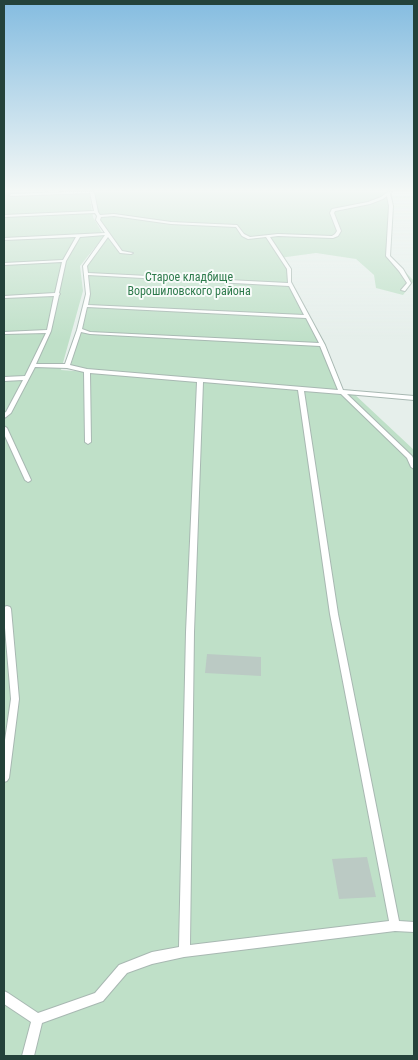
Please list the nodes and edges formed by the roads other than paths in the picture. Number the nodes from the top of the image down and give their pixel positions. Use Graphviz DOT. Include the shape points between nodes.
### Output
graph roads {
  1 [pos="75,241"];
  2 [pos="103,241"];
  3 [pos="113,241"];
  4 [pos="271,241"];
  5 [pos="389,241"];
  6 [pos="131,253"];
  7 [pos="64,262"];
  8 [pos="4,264"];
  9 [pos="86,274"];
  10 [pos="291,285"];
  11 [pos="403,290"];
  12 [pos="58,294"];
  13 [pos="4,297"];
  14 [pos="85,306"];
  15 [pos="306,317"];
  16 [pos="49,330"];
  17 [pos="79,330"];
  18 [pos="4,333"];
  19 [pos="322,345"];
  20 [pos="34,365"];
  21 [pos="67,366"];
  22 [pos="87,371"];
  23 [pos="27,378"];
  24 [pos="4,379"];
  25 [pos="200,380"];
  26 [pos="301,389"];
  27 [pos="341,391"];
  28 [pos="414,398"];
  29 [pos="4,416"];
  30 [pos="4,428"];
  31 [pos="88,442"];
  32 [pos="414,468"];
  33 [pos="28,480"];
  34 [pos="4,610"];
  35 [pos="4,778"];
  36 [pos="395,926"];
  37 [pos="414,927"];
  38 [pos="184,951"];
  39 [pos="4,997"];
  40 [pos="37,1019"];
  41 [pos="28,1056"];
  1 -- 7 [label="lane"];
  2 -- 9 [label="lane" via="85,266"];
  3 -- 6 [label="lane" via="121,252"];
  4 -- 10 [label="lane" via="289,269"];
  5 -- 11 [label="lane" via="388,256 409,283"];
  7 -- 8 [label="lane"];
  7 -- 12 [label="lane"];
  9 -- 10 [label="lane"];
  9 -- 14 [label="lane" via="88,294"];
  10 -- 15 [label="lane"];
  12 -- 13 [label="lane"];
  12 -- 16 [label="lane"];
  14 -- 15 [label="lane"];
  14 -- 17 [label="lane"];
  15 -- 19 [label="lane"];
  16 -- 18 [label="lane"];
  16 -- 20 [label="lane"];
  17 -- 19 [label="lane"];
  17 -- 21 [label="lane"];
  19 -- 27 [label="lane"];
  20 -- 21 [label="lane"];
  20 -- 23 [label="lane"];
  21 -- 22 [label="lane"];
  22 -- 25 [label="lane"];
  22 -- 31 [label="lane"];
  23 -- 24 [label="lane"];
  23 -- 29 [label="lane"];
  25 -- 26 [label="lane"];
  25 -- 38 [label="lane" via="190,632"];
  26 -- 27 [label="lane"];
  26 -- 36 [label="lane" via="334,614"];
  27 -- 28 [label="lane"];
  27 -- 32 [label="lane" via="410,458"];
  30 -- 33 [label="lane"];
  34 -- 35 [label="lane" via="7,609 15,699"];
  36 -- 37 [label="lane"];
  36 -- 38 [label="lane"];
  38 -- 40 [label="lane" via="123,968 99,997"];
  39 -- 40 [label="lane"];
  40 -- 41 [label="lane"];
}
